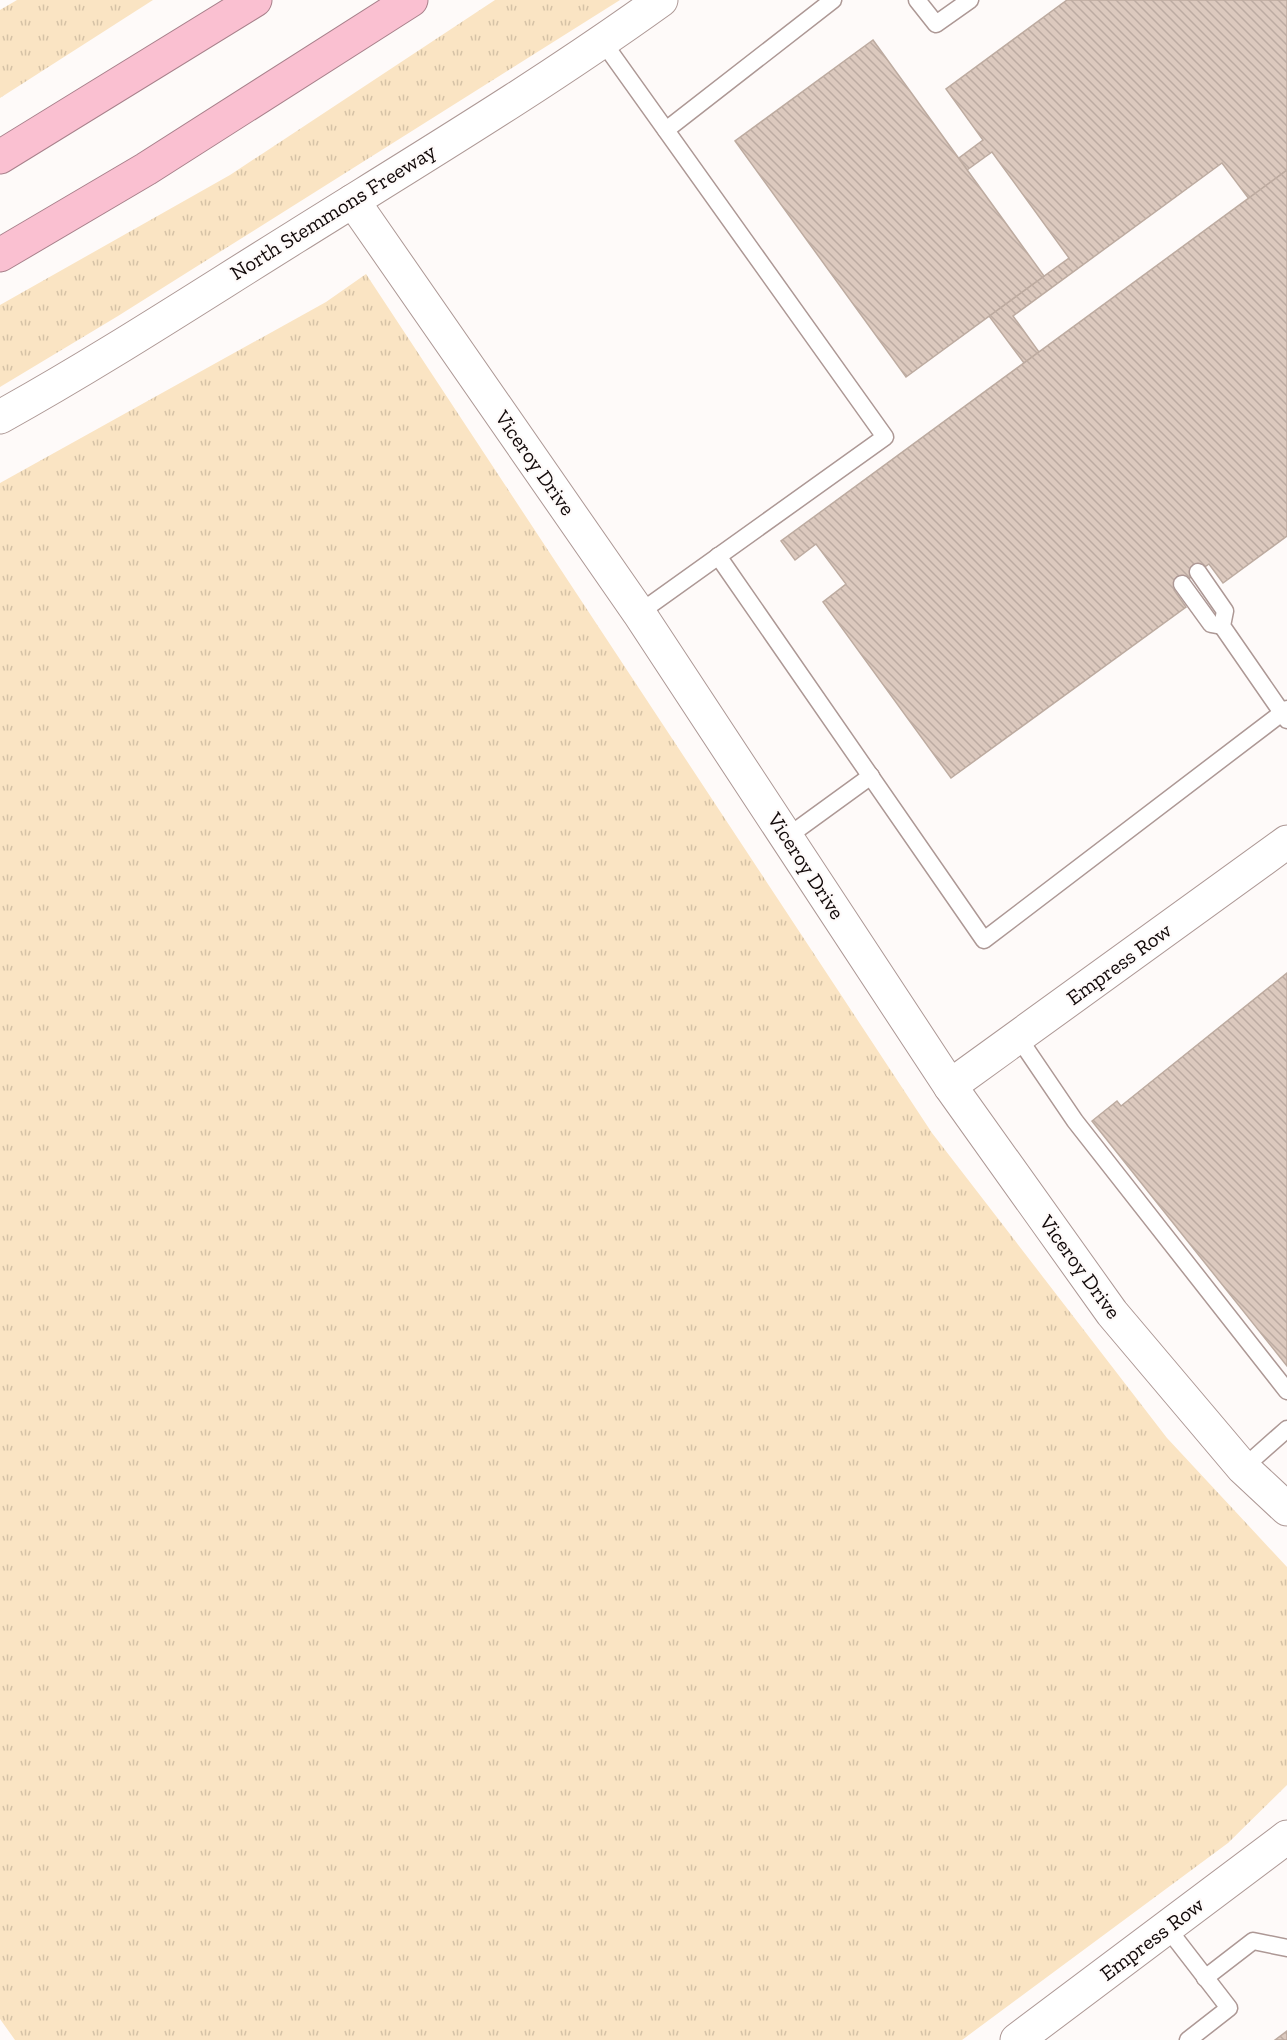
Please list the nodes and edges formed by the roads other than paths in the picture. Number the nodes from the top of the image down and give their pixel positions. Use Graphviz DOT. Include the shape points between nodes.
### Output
graph roads {
  1 [pos="255,0"];
  2 [pos="411,0"];
  3 [pos="662,0"];
  4 [pos="833,0"];
  5 [pos="917,0"];
  6 [pos="970,0"];
  7 [pos="603,42"];
  8 [pos="666,130"];
  9 [pos="0,157"];
  10 [pos="353,201"];
  11 [pos="0,255"];
  12 [pos="0,417"];
  13 [pos="718,556"];
  14 [pos="1198,572"];
  15 [pos="1182,584"];
  16 [pos="639,613"];
  17 [pos="1222,626"];
  18 [pos="1285,714"];
  19 [pos="871,776"];
  20 [pos="787,837"];
  21 [pos="1287,842"];
  22 [pos="1018,1037"];
  23 [pos="950,1086"];
  24 [pos="1287,1391"];
  25 [pos="1287,1429"];
  26 [pos="1243,1468"];
  27 [pos="1287,1509"];
  28 [pos="1287,1837"];
  29 [pos="1168,1929"];
  30 [pos="1287,1948"];
  31 [pos="1205,1978"];
  32 [pos="1017,2040"];
  33 [pos="1188,2040"];
  1 -- 9 [label="highway"];
  2 -- 11 [label="highway" via="166,157"];
  3 -- 7 [label="street, North Stemmons Freeway"];
  4 -- 8 [label="lane"];
  5 -- 6 [label="lane" via="936,24"];
  7 -- 8 [label="lane"];
  7 -- 10 [label="street, North Stemmons Freeway"];
  8 -- 13 [label="lane" via="885,437"];
  10 -- 12 [label="street, North Stemmons Freeway"];
  10 -- 16 [label="street, Viceroy Drive"];
  13 -- 16 [label="lane"];
  13 -- 19 [label="lane"];
  14 -- 17 [label="lane" via="1225,611"];
  15 -- 17 [label="lane" via="1211,624"];
  16 -- 20 [label="street, Viceroy Drive"];
  17 -- 18 [label="lane"];
  18 -- 19 [label="lane" via="984,940"];
  19 -- 20 [label="lane"];
  20 -- 23 [label="street, Viceroy Drive"];
  21 -- 22 [label="street, Empress Row"];
  22 -- 23 [label="street, Empress Row"];
  22 -- 24 [label="lane" via="1075,1121"];
  23 -- 26 [label="street, Viceroy Drive" via="1112,1313"];
  25 -- 26 [label="lane"];
  26 -- 27 [label="street, Viceroy Drive"];
  28 -- 29 [label="street, Empress Row"];
  29 -- 31 [label="lane"];
  29 -- 32 [label="street, Empress Row"];
  30 -- 31 [label="lane" via="1253,1941"];
  31 -- 33 [label="lane" via="1229,2008"];
}
